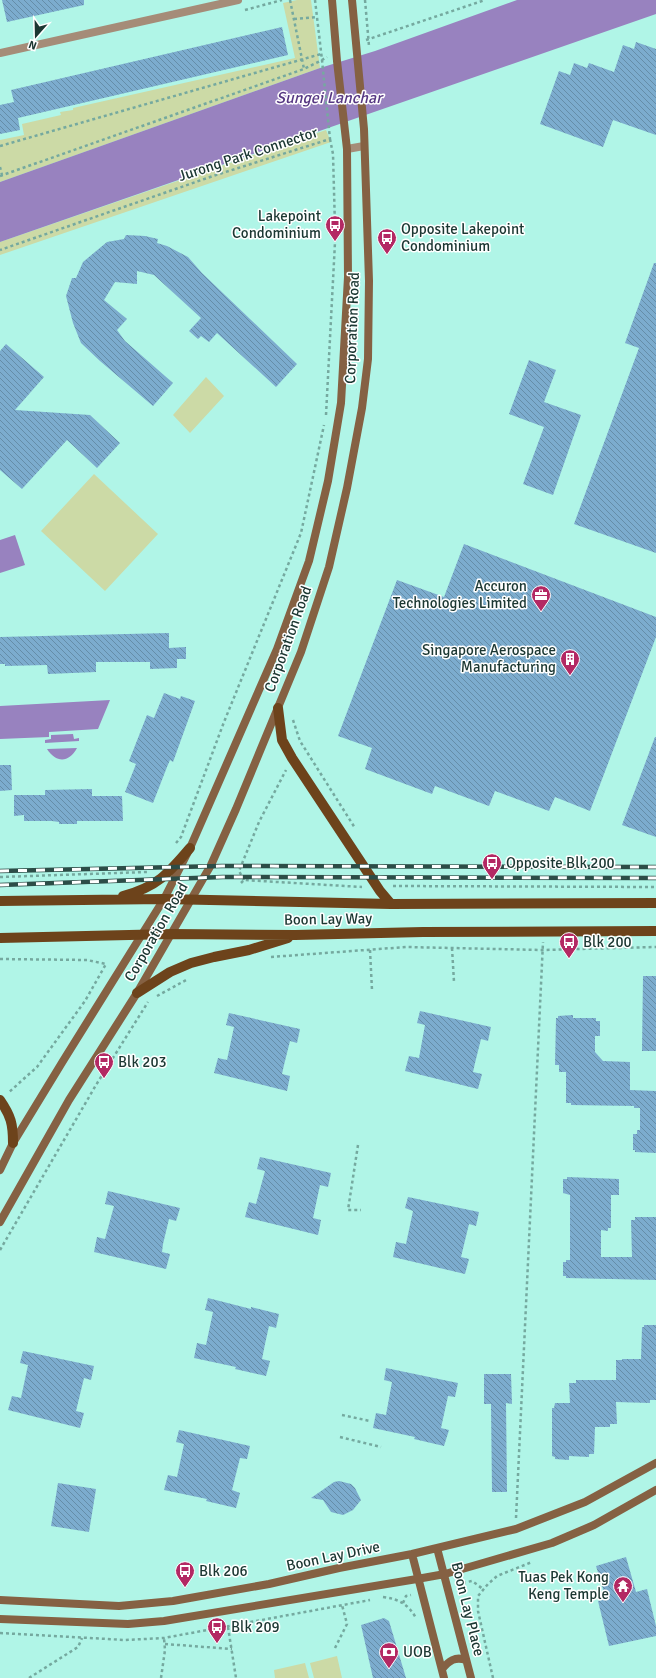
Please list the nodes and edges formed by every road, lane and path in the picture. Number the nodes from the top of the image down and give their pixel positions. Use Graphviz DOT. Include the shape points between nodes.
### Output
graph roads {
  1 [pos="238,0"];
  2 [pos="290,0"];
  3 [pos="315,0"];
  4 [pos="332,0"];
  5 [pos="352,0"];
  6 [pos="365,0"];
  7 [pos="485,0"];
  8 [pos="317,17"];
  9 [pos="294,19"];
  10 [pos="369,38"];
  11 [pos="370,51"];
  12 [pos="0,53"];
  13 [pos="322,54"];
  14 [pos="302,60"];
  15 [pos="322,60"];
  16 [pos="304,69"];
  17 [pos="329,138"];
  18 [pos="0,146"];
  19 [pos="364,146"];
  20 [pos="347,149"];
  21 [pos="0,167"];
  22 [pos="1,175"];
  23 [pos="335,234"];
  24 [pos="335,242"];
  25 [pos="0,250"];
  26 [pos="326,417"];
  27 [pos="324,425"];
  28 [pos="278,708"];
  29 [pos="293,720"];
  30 [pos="300,741"];
  31 [pos="292,758"];
  32 [pos="357,832"];
  33 [pos="190,848"];
  34 [pos="171,849"];
  35 [pos="154,872"];
  36 [pos="0,877"];
  37 [pos="244,880"];
  38 [pos="241,883"];
  39 [pos="390,886"];
  40 [pos="363,887"];
  41 [pos="656,887"];
  42 [pos="164,899"];
  43 [pos="109,900"];
  44 [pos="192,900"];
  45 [pos="0,901"];
  46 [pos="656,903"];
  47 [pos="391,904"];
  48 [pos="656,931"];
  49 [pos="543,932"];
  50 [pos="143,934"];
  51 [pos="172,934"];
  52 [pos="295,935"];
  53 [pos="0,938"];
  54 [pos="656,947"];
  55 [pos="452,948"];
  56 [pos="370,950"];
  57 [pos="542,950"];
  58 [pos="269,958"];
  59 [pos="0,959"];
  60 [pos="190,978"];
  61 [pos="454,982"];
  62 [pos="372,990"];
  63 [pos="137,994"];
  64 [pos="0,1100"];
  65 [pos="13,1143"];
  66 [pos="358,1144"];
  67 [pos="0,1170"];
  68 [pos="361,1210"];
  69 [pos="0,1222"];
  70 [pos="0,1250"];
  71 [pos="342,1415"];
  72 [pos="370,1421"];
  73 [pos="340,1437"];
  74 [pos="381,1447"];
  75 [pos="656,1463"];
  76 [pos="656,1490"];
  77 [pos="523,1516"];
  78 [pos="516,1519"];
  79 [pos="509,1521"];
  80 [pos="516,1529"];
  81 [pos="438,1548"];
  82 [pos="412,1554"];
  83 [pos="444,1574"];
  84 [pos="418,1579"];
  85 [pos="472,1581"];
  86 [pos="406,1596"];
  87 [pos="0,1600"];
  88 [pos="403,1603"];
  89 [pos="342,1605"];
  90 [pos="0,1620"];
  91 [pos="418,1623"];
  92 [pos="228,1627"];
  93 [pos="0,1633"];
  94 [pos="82,1638"];
  95 [pos="164,1638"];
  96 [pos="165,1644"];
  97 [pos="335,1648"];
  98 [pos="232,1649"];
  99 [pos="466,1660"];
  100 [pos="442,1669"];
  101 [pos="29,1678"];
  102 [pos="161,1678"];
  103 [pos="236,1678"];
  104 [pos="444,1678"];
  105 [pos="471,1678"];
  106 [pos="493,1678"];
  1 -- 12 [label="street"];
  2 -- 9 [label="path"];
  3 -- 8 [label="path, Jurong Park Connector"];
  4 -- 20 [label="main road, Corporation Road"];
  5 -- 19 [label="main road, Corporation Road"];
  6 -- 10 [label="path"];
  7 -- 10 [label="path"];
  8 -- 9 [label="path"];
  8 -- 13 [label="path, Jurong Park Connector"];
  9 -- 14 [label="path"];
  10 -- 11 [label="path"];
  13 -- 14 [label="path"];
  13 -- 15 [label="path, Jurong Park Connector"];
  14 -- 16 [label="path"];
  14 -- 18 [label="path"];
  15 -- 16 [label="path"];
  15 -- 17 [label="path, Jurong Park Connector"];
  16 -- 22 [label="path"];
  17 -- 23 [label="path" via="333,154"];
  17 -- 25 [label="path, Jurong Park Connector"];
  19 -- 20 [label="street"];
  19 -- 28 [label="main road, Corporation Road" via="370,281 368,359 362,408 329,567 301,652"];
  20 -- 33 [label="main road, Corporation Road" via="346,316 341,403 328,481 310,561 282,636"];
  21 -- 22 [label="path"];
  24 -- 26 [label="path"];
  27 -- 34 [label="path" via="301,533 224,722 181,837"];
  28 -- 31 [label="main road" via="282,740"];
  28 -- 44 [label="main road, Corporation Road" via="236,809"];
  29 -- 30 [label="path"];
  30 -- 31 [label="path"];
  30 -- 32 [label="path"];
  31 -- 37 [label="path" via="259,822 239,871"];
  31 -- 47 [label="main road"];
  33 -- 42 [label="main road, Corporation Road"];
  33 -- 43 [label="main road" via="158,882 140,891"];
  35 -- 36 [label="path"];
  37 -- 38 [label="path"];
  37 -- 40 [label="path"];
  39 -- 41 [label="path"];
  42 -- 43 [label="main road, Boon Lay Way"];
  42 -- 44 [label="main road, Boon Lay Way"];
  42 -- 50 [label="main road, Corporation Road"];
  43 -- 45 [label="main road, Boon Lay Way"];
  44 -- 47 [label="main road, Boon Lay Way"];
  44 -- 51 [label="main road, Corporation Road"];
  46 -- 47 [label="main road, Boon Lay Way"];
  48 -- 49 [label="main road, Boon Lay Way"];
  49 -- 52 [label="main road, Boon Lay Way"];
  49 -- 57 [label="path"];
  50 -- 51 [label="main road, Boon Lay Way"];
  50 -- 53 [label="main road, Boon Lay Way"];
  50 -- 65 [label="main road, Corporation Road"];
  51 -- 52 [label="main road, Boon Lay Way"];
  51 -- 63 [label="main road, Corporation Road"];
  52 -- 63 [label="main road" via="249,950 190,963 170,972"];
  54 -- 57 [label="path"];
  55 -- 56 [label="path"];
  55 -- 57 [label="path"];
  55 -- 61 [label="path"];
  56 -- 58 [label="path"];
  56 -- 62 [label="path"];
  57 -- 78 [label="path"];
  59 -- 64 [label="path" via="86,960 106,964 85,1001 37,1067"];
  60 -- 70 [label="path" via="148,1002 96,1085"];
  63 -- 69 [label="main road, Corporation Road" via="69,1100"];
  64 -- 65 [label="main road" via="13,1126"];
  65 -- 67 [label="main road, Corporation Road"];
  66 -- 68 [label="path" via="348,1210"];
  71 -- 72 [label="path"];
  73 -- 74 [label="path"];
  75 -- 80 [label="main road, Boon Lay Drive" via="585,1502"];
  76 -- 83 [label="main road" via="594,1525 552,1542"];
  77 -- 78 [label="path"];
  78 -- 79 [label="path"];
  78 -- 80 [label="path"];
  80 -- 81 [label="main road, Boon Lay Drive"];
  81 -- 82 [label="main road, Boon Lay Drive"];
  81 -- 83 [label="main road, Boon Lay Place"];
  82 -- 84 [label="main road"];
  82 -- 87 [label="main road, Boon Lay Drive" via="269,1584 173,1600 119,1606"];
  83 -- 84 [label="main road"];
  83 -- 99 [label="main road, Boon Lay Place"];
  84 -- 90 [label="main road" via="164,1621 128,1624"];
  84 -- 100 [label="main road"];
  85 -- 106 [label="path" via="483,1589 478,1596 478,1610"];
  86 -- 88 [label="path"];
  88 -- 89 [label="path" via="384,1597"];
  88 -- 91 [label="path" via="410,1608"];
  89 -- 92 [label="path"];
  89 -- 97 [label="path" via="347,1624"];
  92 -- 95 [label="path"];
  92 -- 98 [label="path"];
  93 -- 94 [label="path"];
  94 -- 95 [label="path"];
  94 -- 101 [label="path" via="78,1647"];
  95 -- 96 [label="path"];
  96 -- 98 [label="path"];
  96 -- 102 [label="path"];
  98 -- 103 [label="path"];
  99 -- 100 [label="main road" via="457,1658"];
  99 -- 105 [label="main road, Boon Lay Place"];
  100 -- 104 [label="main road"];
}
